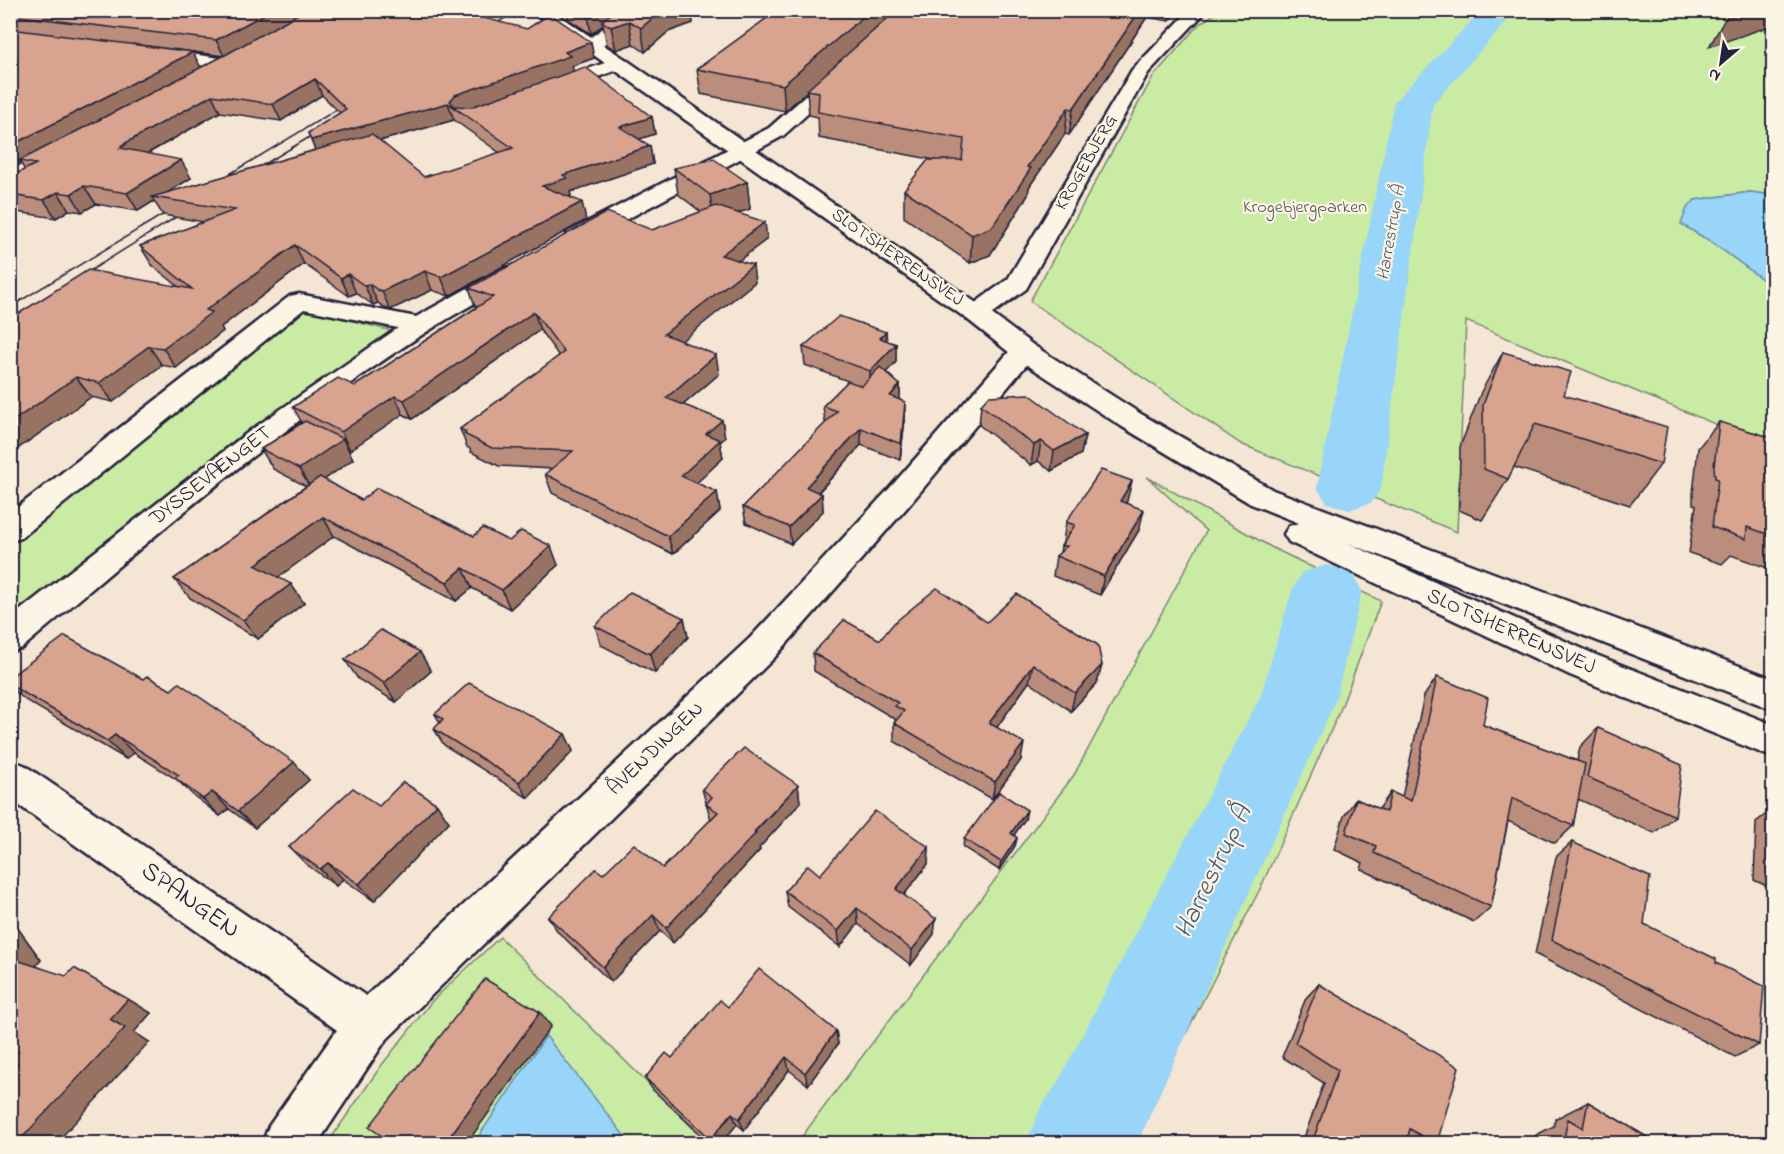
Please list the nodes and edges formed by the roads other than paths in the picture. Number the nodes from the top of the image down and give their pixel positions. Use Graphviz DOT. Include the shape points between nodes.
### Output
graph roads {
  1 [pos="538,10"];
  2 [pos="638,10"];
  3 [pos="1199,10"];
  4 [pos="592,45"];
  5 [pos="137,52"];
  6 [pos="247,54"];
  7 [pos="619,63"];
  8 [pos="228,64"];
  9 [pos="851,64"];
  10 [pos="200,80"];
  11 [pos="533,95"];
  12 [pos="742,150"];
  13 [pos="554,249"];
  14 [pos="529,263"];
  15 [pos="976,314"];
  16 [pos="420,325"];
  17 [pos="1024,351"];
  18 [pos="1262,497"];
  19 [pos="10,530"];
  20 [pos="10,638"];
  21 [pos="1773,695"];
  22 [pos="1773,742"];
  23 [pos="10,777"];
  24 [pos="369,1025"];
  25 [pos="287,1143"];
  1 -- 4 [label="street, SLOTSHERRENSVEJ"];
  2 -- 4 [label="street"];
  3 -- 15 [label="street, KROGEBJERG" via="1142,70 1017,284"];
  4 -- 7 [label="street, SLOTSHERRENSVEJ"];
  5 -- 8 [label="street"];
  6 -- 8 [label="street"];
  7 -- 11 [label="street"];
  7 -- 12 [label="street, SLOTSHERRENSVEJ"];
  8 -- 10 [label="street"];
  9 -- 12 [label="street" via="776,132"];
  12 -- 13 [label="street"];
  12 -- 15 [label="street, SLOTSHERRENSVEJ"];
  14 -- 16 [label="street, DYSSEVÆNGET"];
  15 -- 17 [label="street, SLOTSHERRENSVEJ"];
  16 -- 19 [label="street" via="299,301"];
  16 -- 20 [label="street, DYSSEVÆNGET" via="192,488"];
  17 -- 18 [label="street, SLOTSHERRENSVEJ"];
  17 -- 24 [label="street, ÅVENDINGEN" via="762,648"];
  18 -- 21 [label="street, SLOTSHERRENSVEJ"];
  18 -- 22 [label="street, SLOTSHERRENSVEJ" via="1298,533 1583,665"];
  23 -- 24 [label="street, SPANGEN"];
  24 -- 25 [label="street, ÅVENDINGEN"];
}
